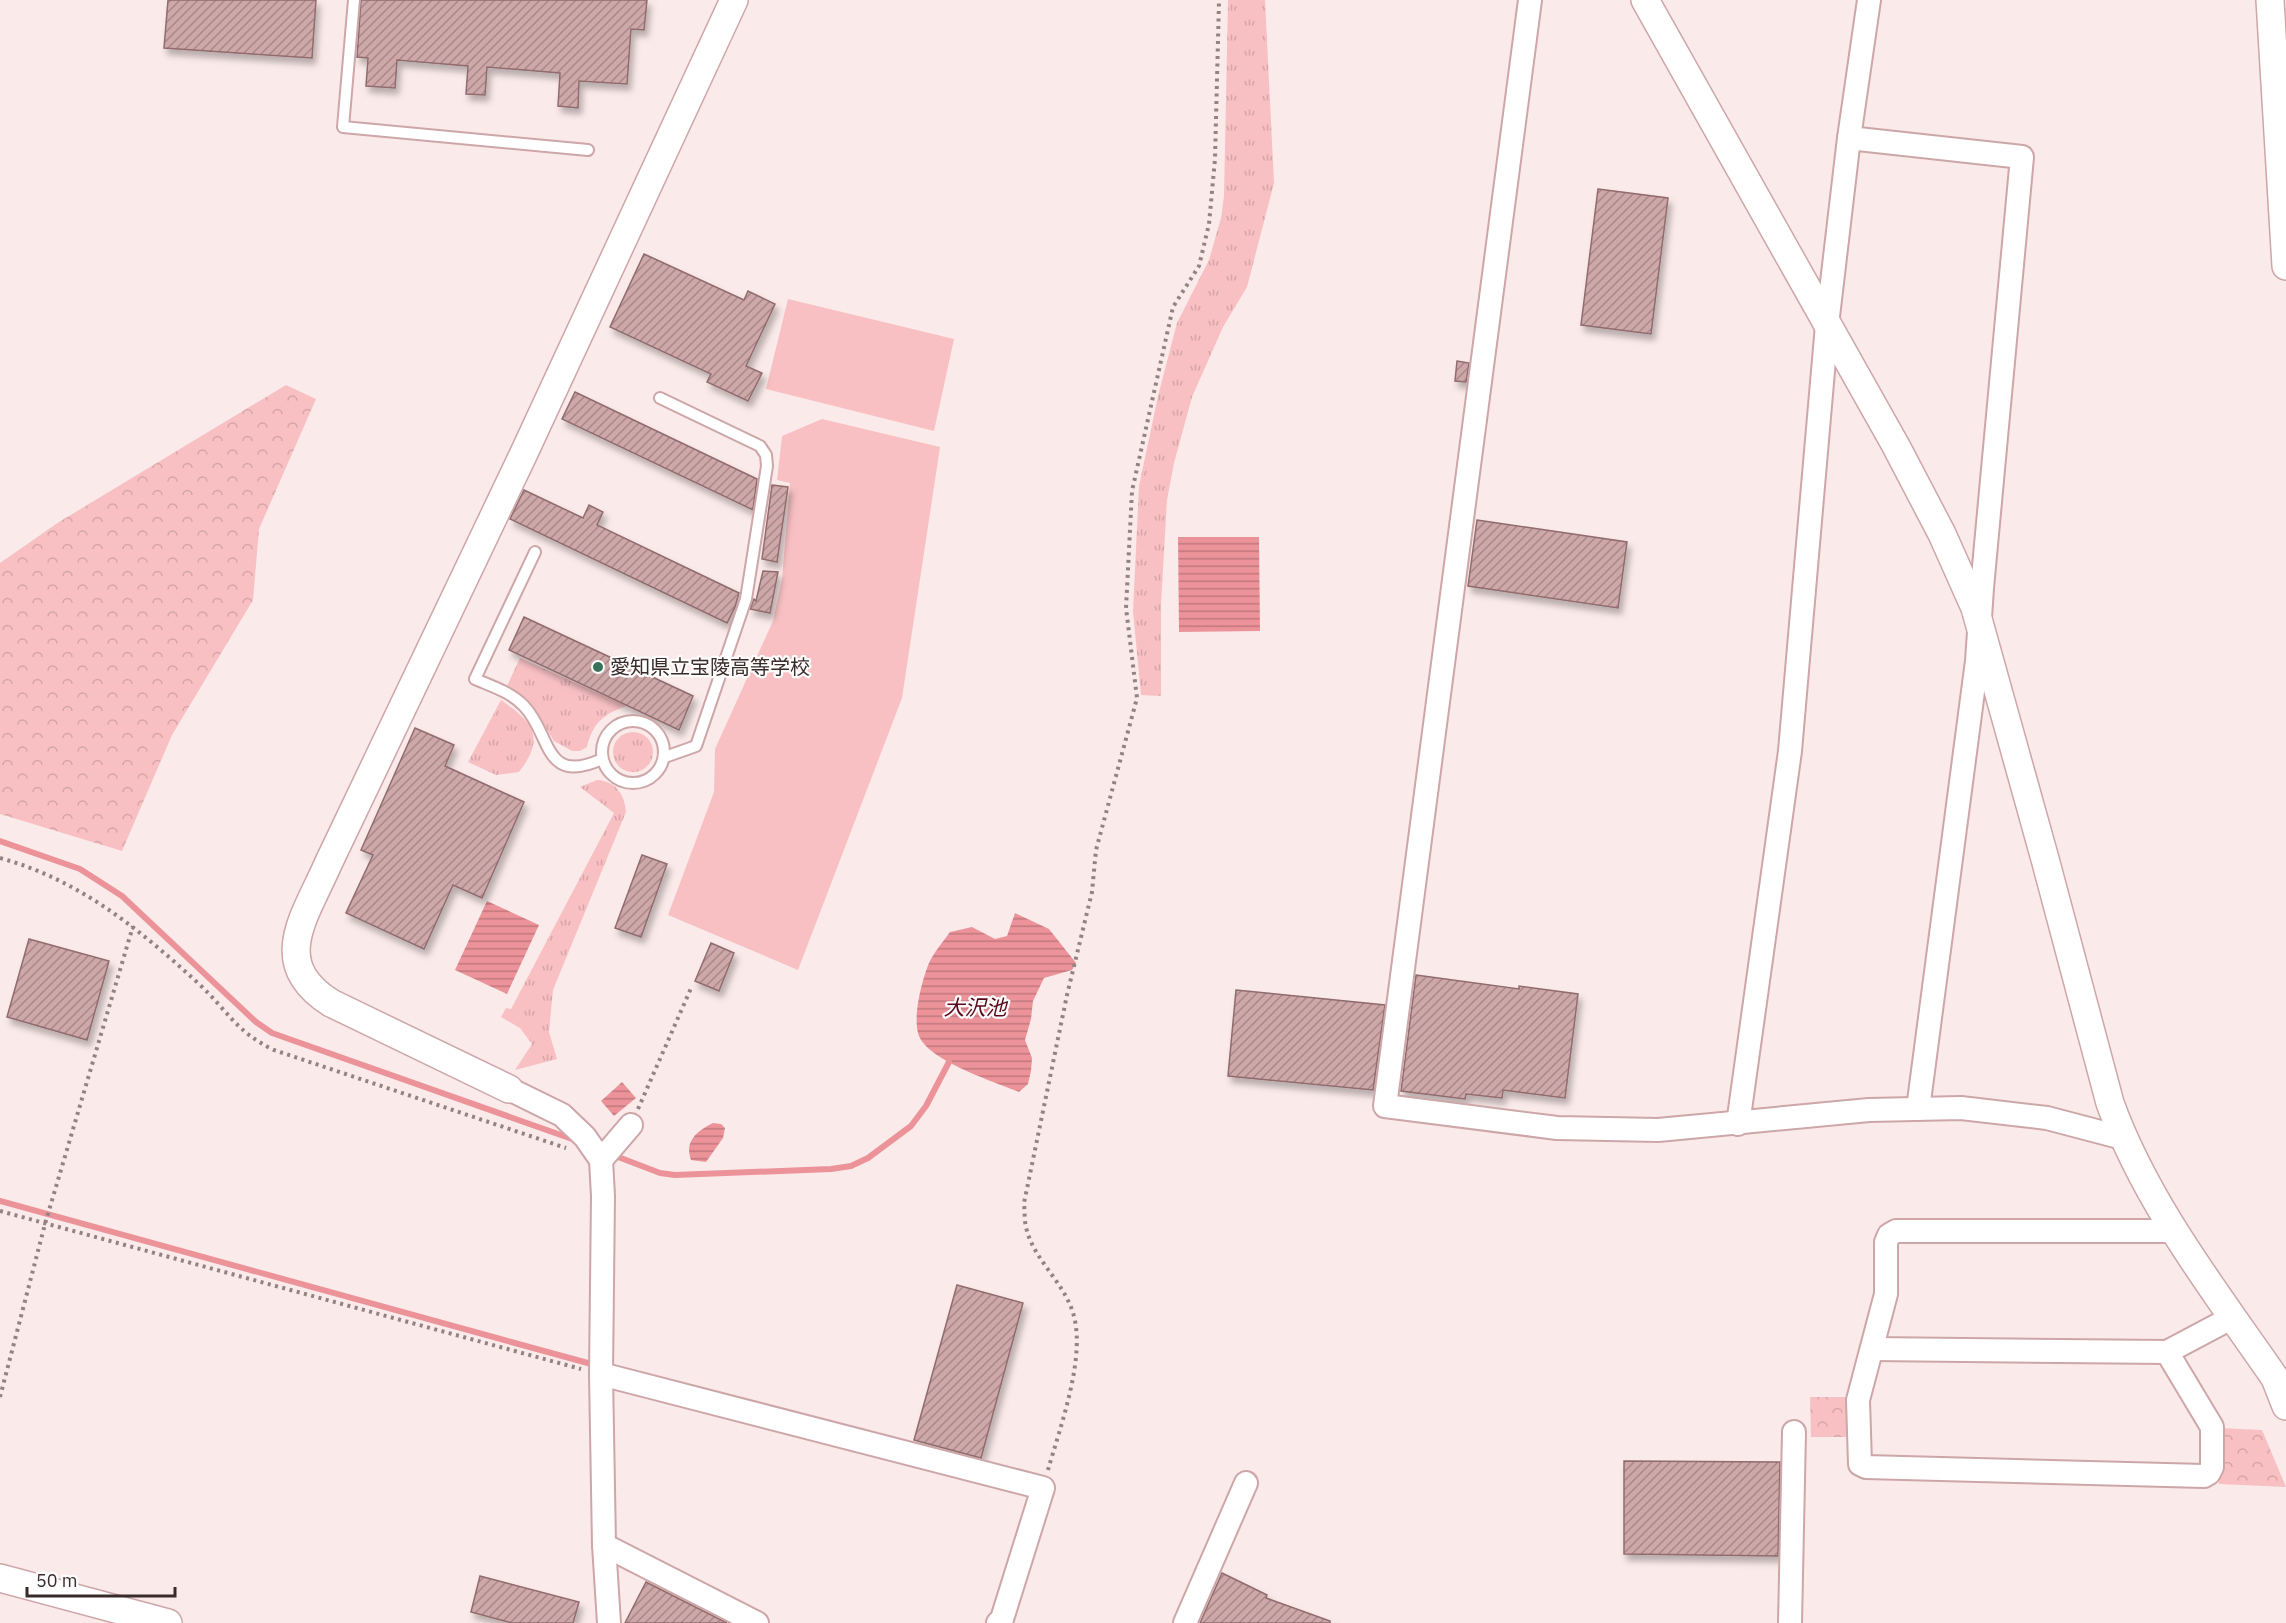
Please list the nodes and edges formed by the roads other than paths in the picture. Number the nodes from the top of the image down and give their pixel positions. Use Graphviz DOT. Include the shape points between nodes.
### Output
graph roads {
  1 [pos="354,0"];
  2 [pos="734,0"];
  3 [pos="1530,0"];
  4 [pos="1646,0"];
  5 [pos="1869,0"];
  6 [pos="2270,0"];
  7 [pos="1849,138"];
  8 [pos="588,150"];
  9 [pos="2283,177"];
  10 [pos="2286,266"];
  11 [pos="1827,325"];
  12 [pos="660,398"];
  13 [pos="534,552"];
  14 [pos="1980,620"];
  15 [pos="665,756"];
  16 [pos="602,759"];
  17 [pos="508,1089"];
  18 [pos="1918,1109"];
  19 [pos="1738,1124"];
  20 [pos="631,1125"];
  21 [pos="2123,1138"];
  22 [pos="601,1160"];
  23 [pos="2175,1231"];
  24 [pos="2233,1317"];
  25 [pos="1872,1350"];
  26 [pos="2167,1352"];
  27 [pos="601,1374"];
  28 [pos="2286,1406"];
  29 [pos="1794,1432"];
  30 [pos="1246,1483"];
  31 [pos="604,1545"];
  32 [pos="0,1578"];
  33 [pos="1004,1622"];
  34 [pos="168,1623"];
  35 [pos="609,1623"];
  36 [pos="757,1623"];
  37 [pos="1185,1623"];
  38 [pos="1790,1623"];
  1 -- 8 [label="lane" via="343,127"];
  2 -- 17 [label="street" via="328,864 295,945 299,972 318,995"];
  3 -- 19 [label="street" via="1385,1106 1557,1128 1658,1130"];
  4 -- 11 [label="street"];
  5 -- 7 [label="street"];
  6 -- 9 [label="street"];
  7 -- 11 [label="street"];
  7 -- 14 [label="street" via="2022,157"];
  9 -- 10 [label="street"];
  11 -- 14 [label="street" via="1942,534"];
  11 -- 19 [label="street" via="1790,751"];
  12 -- 15 [label="lane" via="760,446 767,466 746,599 696,746"];
  13 -- 16 [label="lane" via="475,679 506,692 523,705 546,748 565,765 588,765"];
  14 -- 18 [label="street"];
  14 -- 21 [label="street" via="2104,1082"];
  15 -- 16 [label="lane" via="656,774 639,783 614,777"];
  15 -- 16 [label="lane" via="654,728 631,720 608,733"];
  17 -- 22 [label="street" via="562,1115"];
  18 -- 19 [label="street"];
  18 -- 21 [label="street" via="1961,1108 2047,1118"];
  20 -- 22 [label="street"];
  21 -- 23 [label="street"];
  22 -- 27 [label="street"];
  23 -- 24 [label="street"];
  23 -- 25 [label="street" via="1896,1231 1886,1242 1886,1294"];
  24 -- 26 [label="street"];
  24 -- 28 [label="street" via="2275,1378"];
  25 -- 26 [label="street"];
  25 -- 26 [label="street" via="1858,1400 1859,1458 1866,1467 2204,1476 2212,1467 2212,1427"];
  27 -- 31 [label="street"];
  27 -- 33 [label="street" via="1042,1488"];
  29 -- 38 [label="street"];
  30 -- 37 [label="street"];
  31 -- 35 [label="street"];
  31 -- 36 [label="street"];
  32 -- 34 [label="street"];
}
